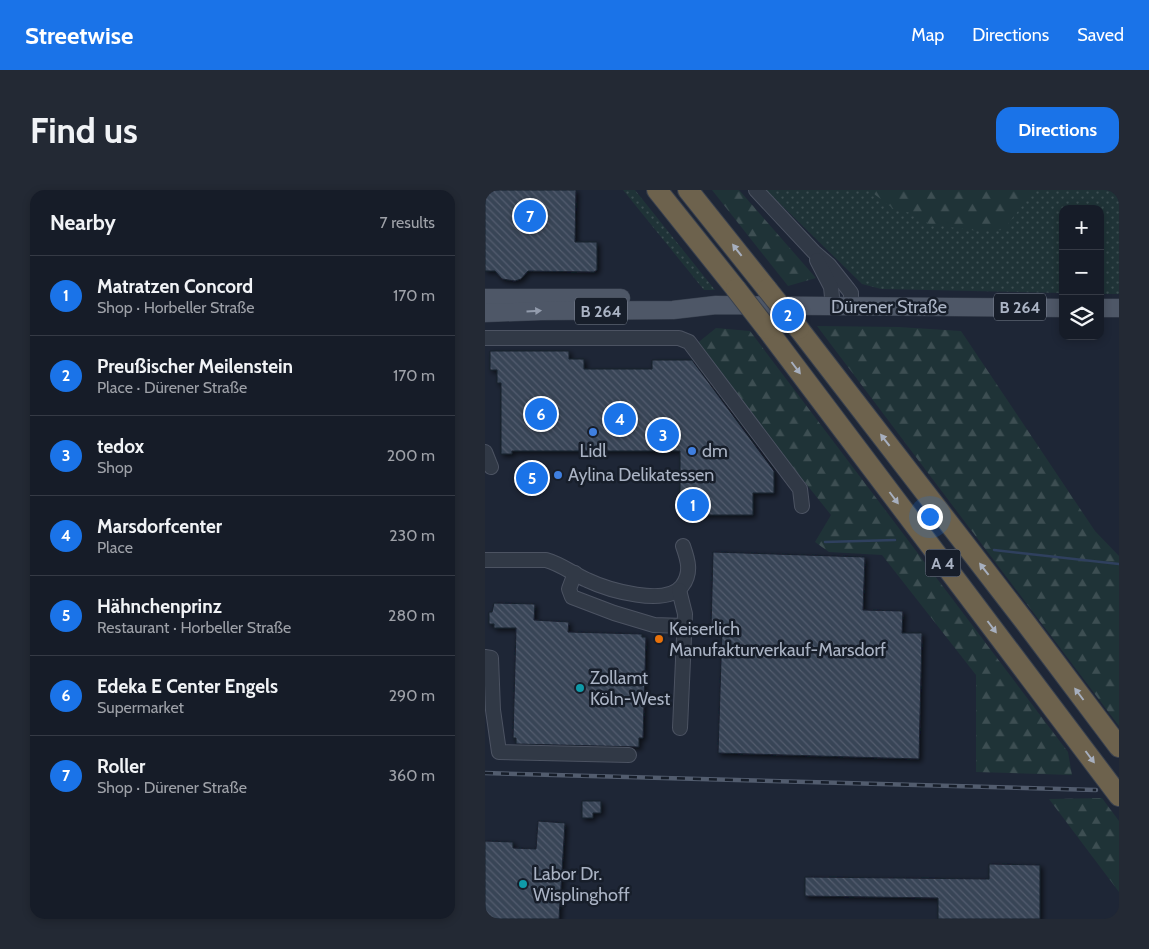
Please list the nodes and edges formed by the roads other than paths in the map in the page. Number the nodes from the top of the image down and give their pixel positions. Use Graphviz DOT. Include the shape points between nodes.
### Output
graph roads {
  1 [pos="657,190"];
  2 [pos="688,190"];
  3 [pos="755,190"];
  4 [pos="813,252"];
  5 [pos="485,298"];
  6 [pos="716,305"];
  7 [pos="833,307"];
  8 [pos="851,307"];
  9 [pos="1059,308"];
  10 [pos="1104,308"];
  11 [pos="1119,308"];
  12 [pos="485,313"];
  13 [pos="485,338"];
  14 [pos="485,452"];
  15 [pos="491,467"];
  16 [pos="802,506"];
  17 [pos="683,546"];
  18 [pos="485,560"];
  19 [pos="575,573"];
  20 [pos="679,590"];
  21 [pos="684,626"];
  22 [pos="489,653"];
  23 [pos="679,728"];
  24 [pos="1119,747"];
  25 [pos="629,755"];
  26 [pos="1119,796"];
  1 -- 26 [label="highway, A 4, one-way, bridge" via="767,329"];
  24 -- 2 [label="highway, A 4, one-way, bridge" via="799,329"];
  3 -- 4 [label="street"];
  4 -- 7 [label="street" via="831,287"];
  4 -- 8 [label="street" via="829,265 851,293"];
  5 -- 6 [label="main road, Dürener Straße / B 264" via="679,298"];
  6 -- 7 [label="main road, Dürener Straße / B 264"];
  12 -- 6 [label="main road, Dürener Straße / B 264, one-way" via="673,310"];
  7 -- 8 [label="main road, Dürener Straße / B 264"];
  8 -- 9 [label="main road, Dürener Straße / B 264"];
  10 -- 11 [label="main road"];
  13 -- 16 [label="street" via="679,338 689,342 800,489"];
  14 -- 15 [label="street"];
  17 -- 20 [label="street" via="689,570 687,580"];
  18 -- 19 [label="street" via="546,560"];
  19 -- 20 [label="street" via="613,590 646,596"];
  19 -- 21 [label="street" via="569,589 571,597 654,625"];
  20 -- 21 [label="street" via="685,614"];
  21 -- 23 [label="street"];
  22 -- 25 [label="street" via="499,752"];
}
